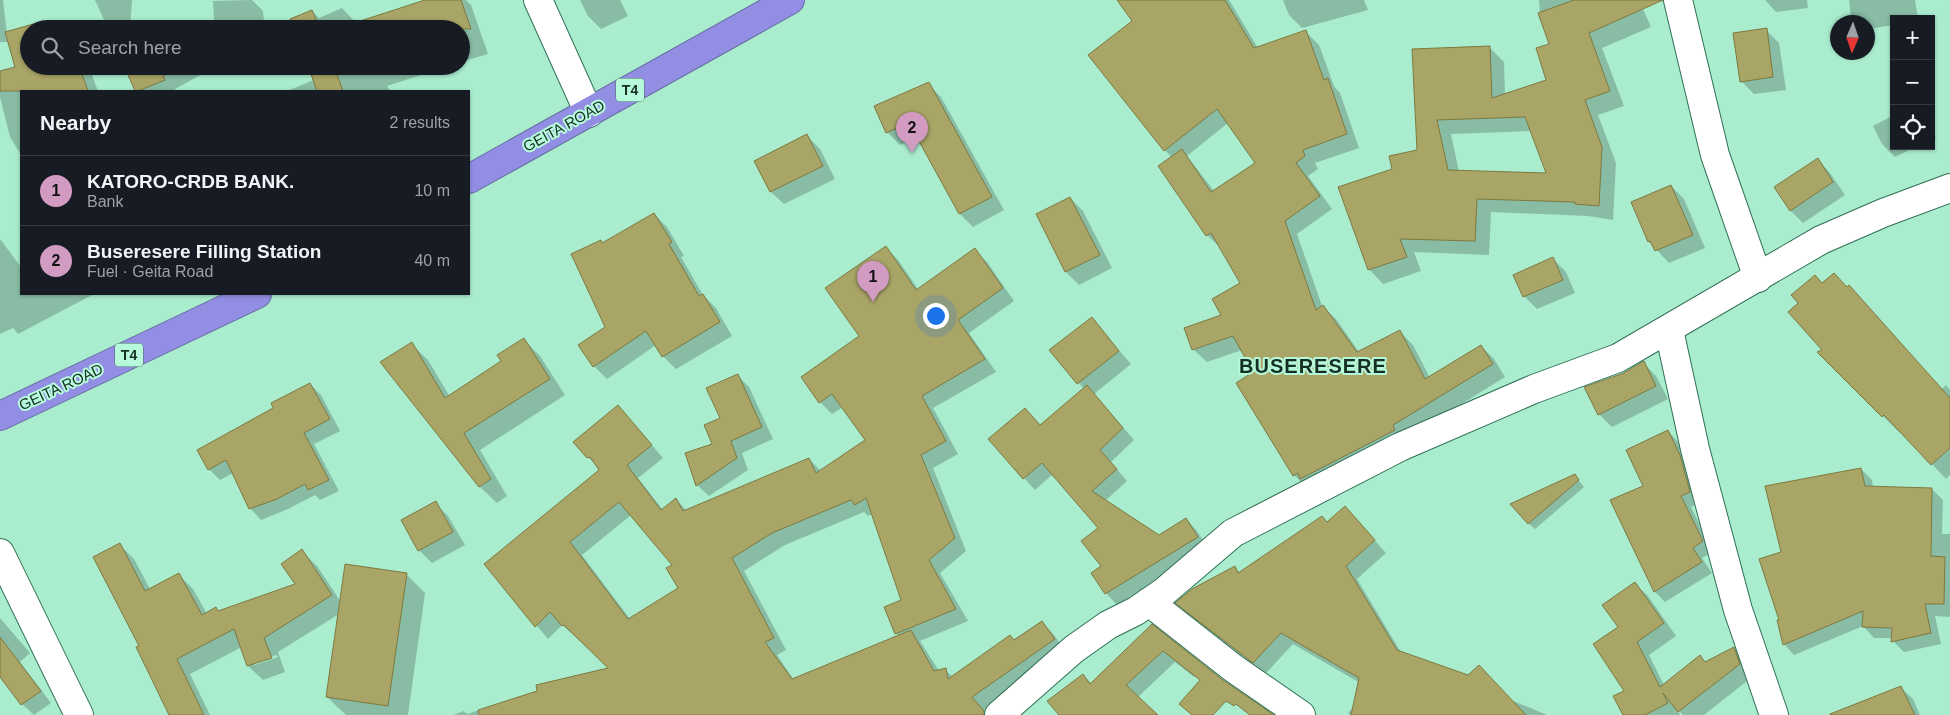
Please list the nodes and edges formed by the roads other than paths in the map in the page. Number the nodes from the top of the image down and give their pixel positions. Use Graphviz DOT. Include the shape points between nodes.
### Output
graph roads {
  1 [pos="538,0"];
  2 [pos="790,0"];
  3 [pos="1678,0"];
  4 [pos="589,113"];
  5 [pos="470,178"];
  6 [pos="1950,188"];
  7 [pos="1758,278"];
  8 [pos="255,295"];
  9 [pos="1669,330"];
  10 [pos="0,416"];
  11 [pos="0,553"];
  12 [pos="1149,602"];
  13 [pos="79,715"];
  14 [pos="999,715"];
  15 [pos="1301,715"];
  16 [pos="1774,715"];
  1 -- 4 [label="street"];
  2 -- 4 [label="highway, GEITA ROAD / T4"];
  3 -- 7 [label="street" via="1715,154"];
  4 -- 5 [label="highway, GEITA ROAD / T4"];
  6 -- 7 [label="street" via="1821,240"];
  7 -- 9 [label="street"];
  8 -- 10 [label="highway, GEITA ROAD / T4"];
  9 -- 12 [label="street" via="1618,358 1534,389 1400,447 1327,483 1233,533"];
  9 -- 16 [label="street" via="1695,449 1738,610"];
  11 -- 13 [label="street"];
  12 -- 14 [label="street" via="1074,649"];
  12 -- 15 [label="street" via="1233,668"];
}
